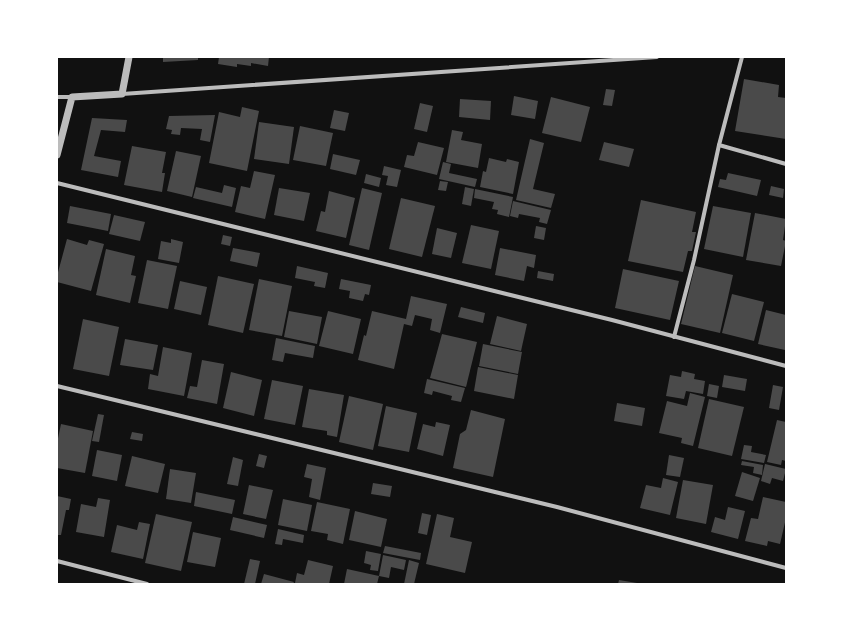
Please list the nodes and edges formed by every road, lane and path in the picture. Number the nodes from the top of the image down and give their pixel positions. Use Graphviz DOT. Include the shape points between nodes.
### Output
graph roads {
  1 [pos="129,57"];
  2 [pos="657,57"];
  3 [pos="742,57"];
  4 [pos="122,94"];
  5 [pos="57,97"];
  6 [pos="72,97"];
  7 [pos="720,145"];
  8 [pos="57,155"];
  9 [pos="786,164"];
  10 [pos="57,183"];
  11 [pos="674,337"];
  12 [pos="786,366"];
  13 [pos="57,386"];
  14 [pos="57,561"];
  15 [pos="786,568"];
  16 [pos="147,584"];
  1 -- 4 [label="street"];
  2 -- 4 [label="street"];
  3 -- 7 [label="street"];
  4 -- 6 [label="street"];
  5 -- 6 [label="street"];
  6 -- 8 [label="street"];
  7 -- 9 [label="street"];
  7 -- 11 [label="street"];
  10 -- 11 [label="street"];
  11 -- 12 [label="street"];
  13 -- 15 [label="street" via="557,507"];
  14 -- 16 [label="street"];
}
